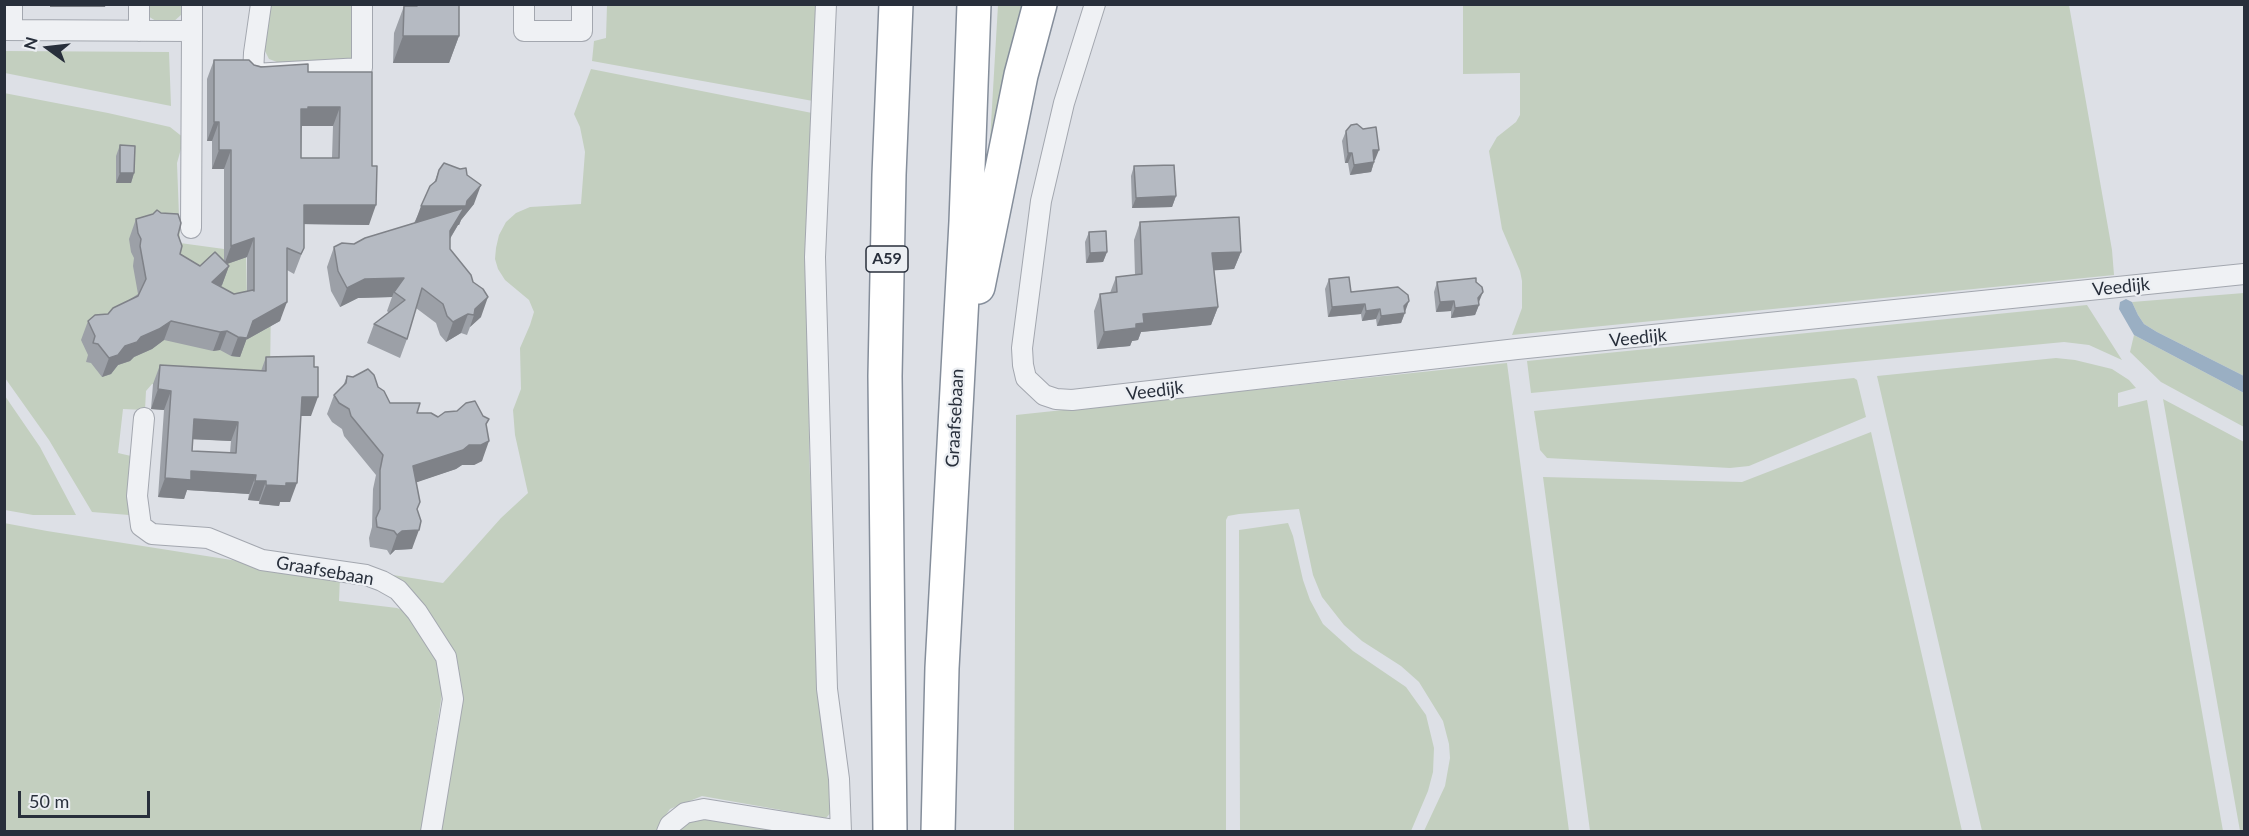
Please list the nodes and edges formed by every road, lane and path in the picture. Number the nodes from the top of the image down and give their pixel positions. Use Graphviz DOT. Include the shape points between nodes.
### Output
graph roads {
  1 [pos="12,4"];
  2 [pos="139,4"];
  3 [pos="192,4"];
  4 [pos="261,4"];
  5 [pos="362,4"];
  6 [pos="524,4"];
  7 [pos="582,4"];
  8 [pos="826,4"];
  9 [pos="896,4"];
  10 [pos="974,4"];
  11 [pos="1040,4"];
  12 [pos="1095,4"];
  13 [pos="8,30"];
  14 [pos="139,31"];
  15 [pos="192,31"];
  16 [pos="191,228"];
  17 [pos="2244,274"];
  18 [pos="957,380"];
  19 [pos="144,418"];
  20 [pos="431,831"];
  21 [pos="667,831"];
  22 [pos="841,831"];
  23 [pos="890,831"];
  24 [pos="938,831"];
  1 -- 13 [label="street"];
  2 -- 14 [label="street"];
  3 -- 15 [label="street"];
  4 -- 5 [label="street" via="253,74 362,68"];
  6 -- 7 [label="street" via="524,31 582,31"];
  8 -- 22 [label="street" via="816,269 827,689 840,779"];
  9 -- 23 [label="highway, A59" via="885,376"];
  10 -- 18 [label="highway, Graafsebaan"];
  11 -- 18 [label="highway" via="1021,75"];
  12 -- 17 [label="street, Veedijk" via="1064,103 1041,201 1022,348 1026,378 1050,397 1072,400 1506,350"];
  13 -- 14 [label="street"];
  14 -- 15 [label="street"];
  15 -- 16 [label="street"];
  18 -- 24 [label="highway, Graafsebaan"];
  19 -- 20 [label="street, Graafsebaan" via="137,496 141,526 152,534 208,538 262,560 366,575 398,590 417,612 446,657 453,699"];
  21 -- 22 [label="street" via="685,813 704,809"];
}
